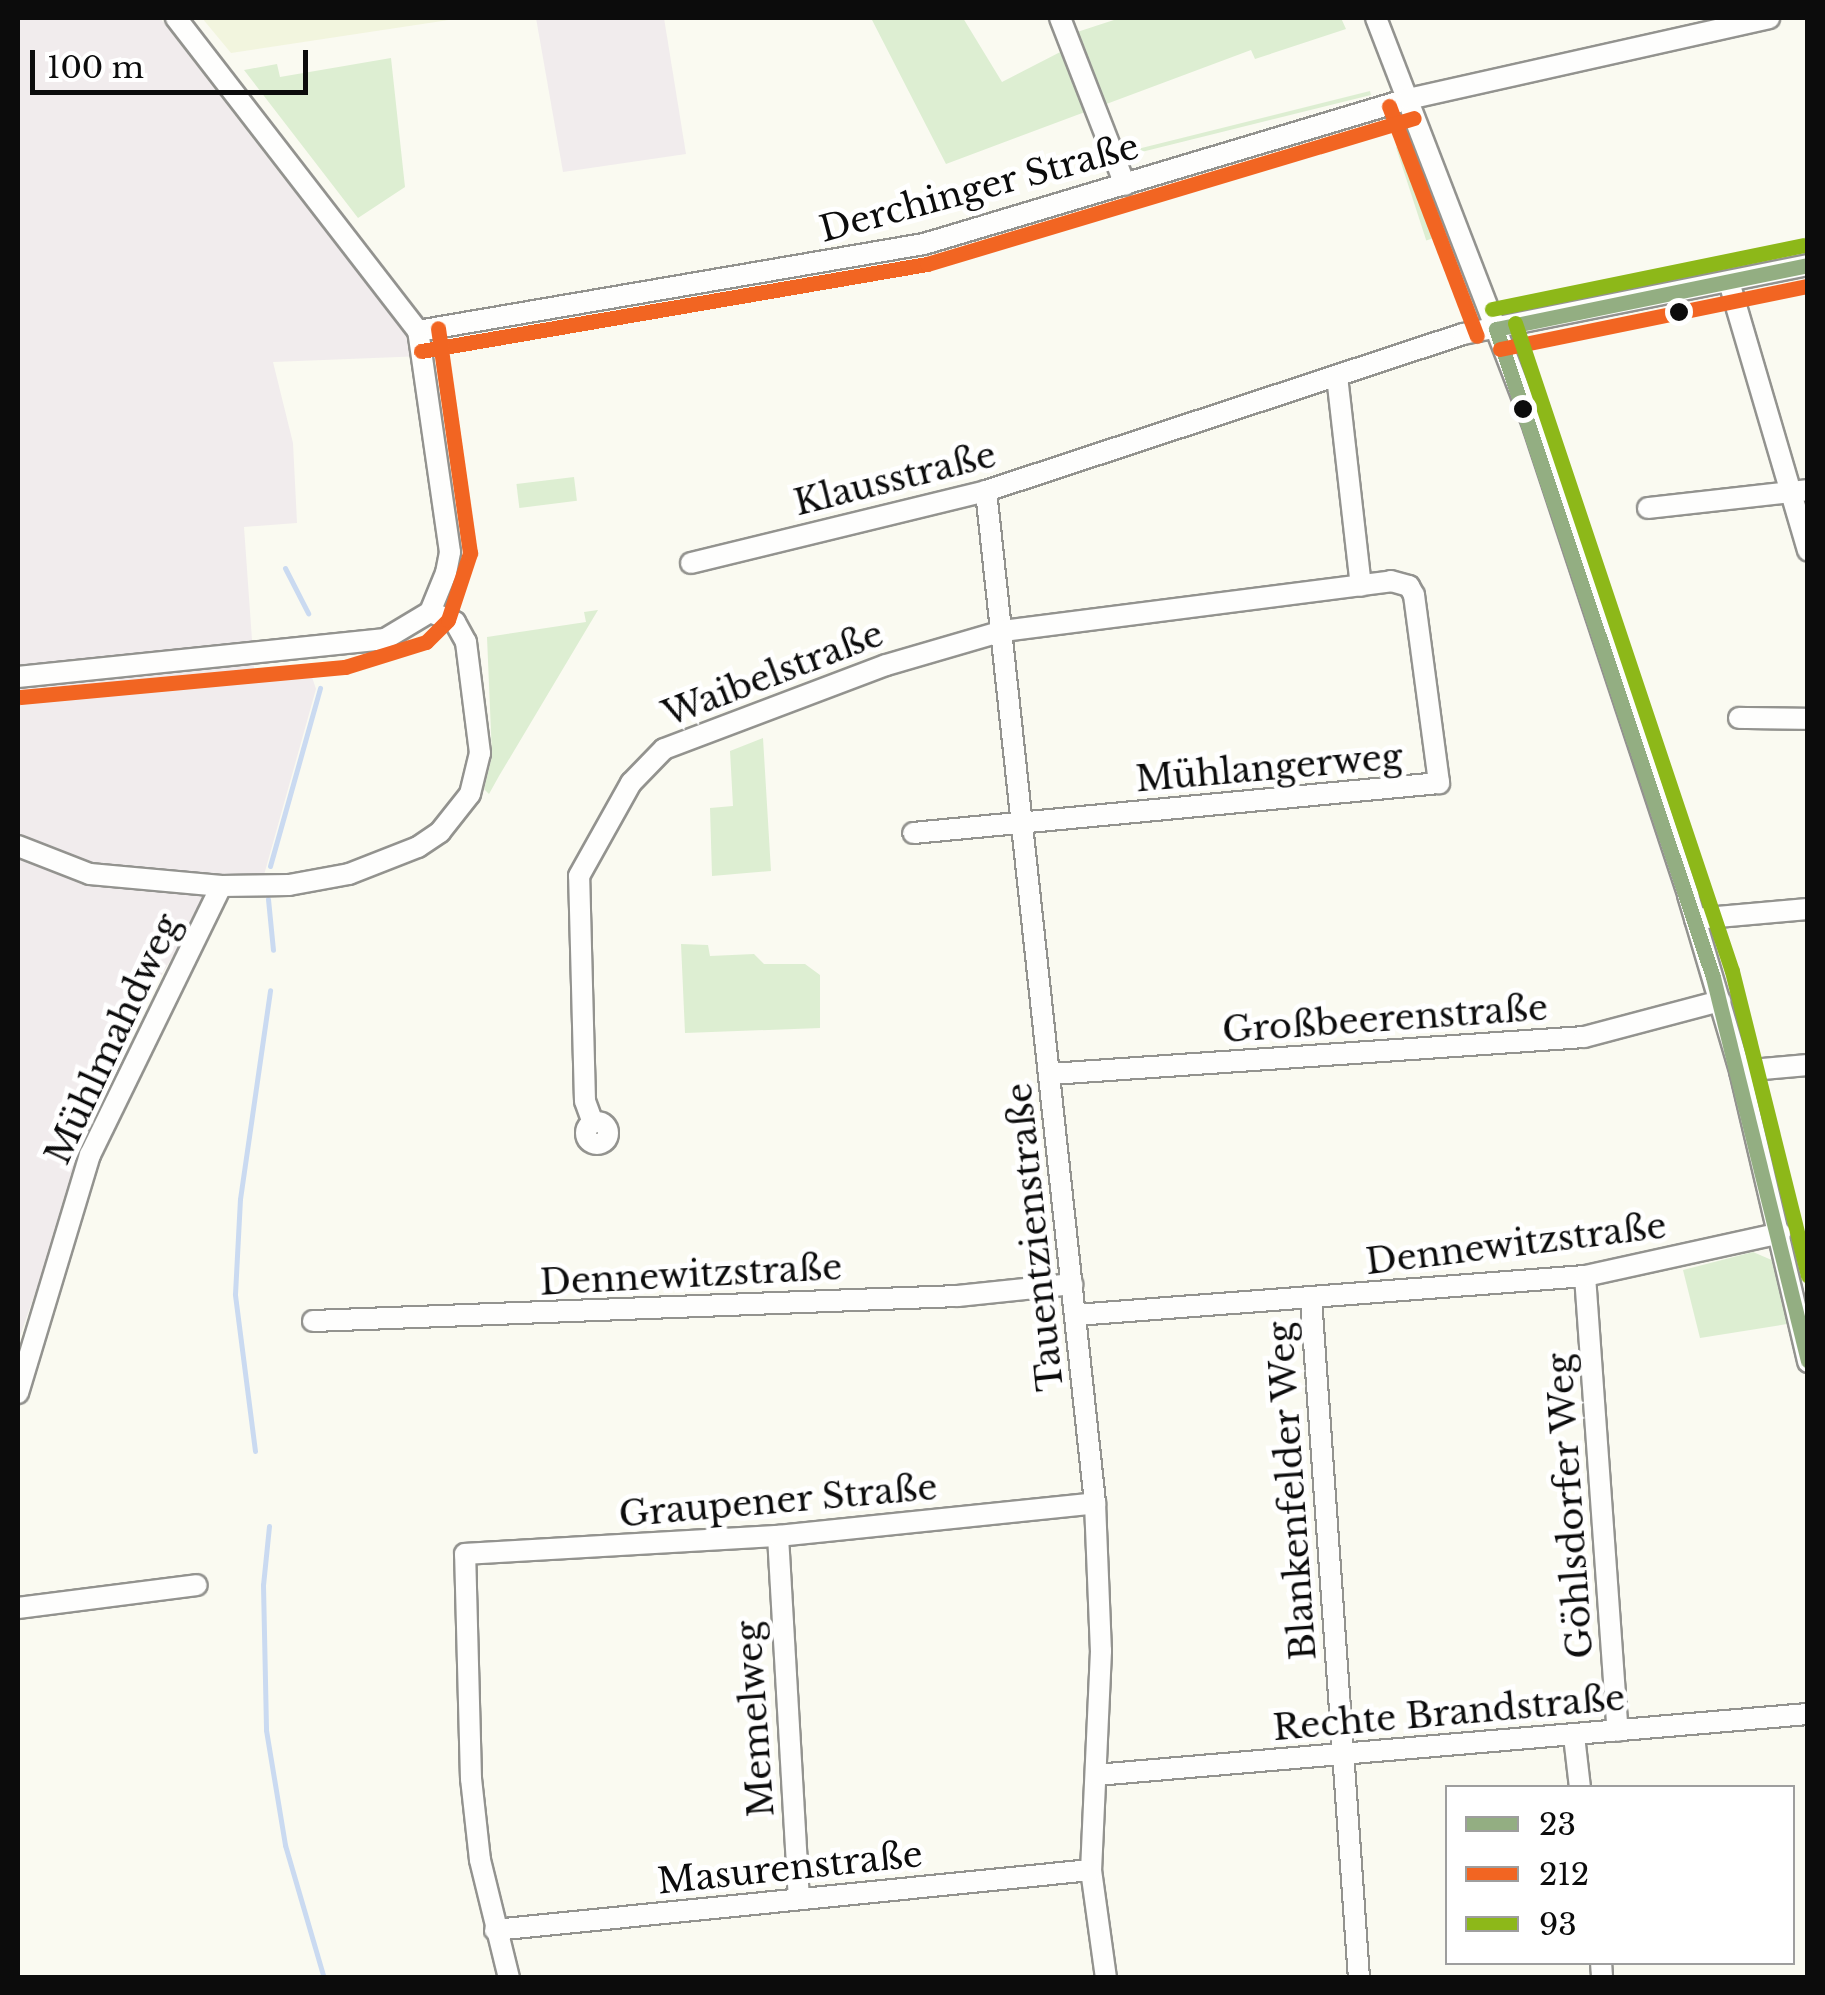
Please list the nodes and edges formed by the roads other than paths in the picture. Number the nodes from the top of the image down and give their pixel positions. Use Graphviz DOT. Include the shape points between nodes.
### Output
graph roads {
  1 [pos="176,18"];
  2 [pos="1060,18"];
  3 [pos="1376,18"];
  4 [pos="1769,18"];
  5 [pos="1408,99"];
  6 [pos="1125,186"];
  7 [pos="1808,265"];
  8 [pos="1729,282"];
  9 [pos="1496,328"];
  10 [pos="418,331"];
  11 [pos="1337,376"];
  12 [pos="986,491"];
  13 [pos="1799,491"];
  14 [pos="1648,508"];
  15 [pos="1808,551"];
  16 [pos="691,564"];
  17 [pos="1361,586"];
  18 [pos="430,612"];
  19 [pos="1003,632"];
  20 [pos="18,677"];
  21 [pos="1740,718"];
  22 [pos="1808,719"];
  23 [pos="1026,820"];
  24 [pos="913,832"];
  25 [pos="18,846"];
  26 [pos="221,886"];
  27 [pos="1808,909"];
  28 [pos="1696,919"];
  29 [pos="1720,1001"];
  30 [pos="1808,1065"];
  31 [pos="1740,1071"];
  32 [pos="1051,1074"];
  33 [pos="592,1123"];
  34 [pos="1780,1233"];
  35 [pos="1585,1276"];
  36 [pos="1072,1284"];
  37 [pos="1312,1299"];
  38 [pos="1076,1315"];
  39 [pos="313,1321"];
  40 [pos="1808,1362"];
  41 [pos="18,1393"];
  42 [pos="1095,1504"];
  43 [pos="778,1536"];
  44 [pos="196,1585"];
  45 [pos="18,1608"];
  46 [pos="1808,1714"];
  47 [pos="1618,1732"];
  48 [pos="1574,1736"];
  49 [pos="1341,1756"];
  50 [pos="1096,1775"];
  51 [pos="1580,1785"];
  52 [pos="1091,1870"];
  53 [pos="799,1897"];
  54 [pos="495,1930"];
  55 [pos="508,1978"];
  56 [pos="1106,1978"];
  57 [pos="1359,1978"];
  1 -- 10 [label="street"];
  2 -- 6 [label="street"];
  3 -- 5 [label="street"];
  4 -- 5 [label="street, Derchinger Straße"];
  5 -- 6 [label="street, Derchinger Straße"];
  5 -- 9 [label="street"];
  6 -- 10 [label="street, Derchinger Straße" via="873,255"];
  7 -- 8 [label="street, Klausstraße"];
  8 -- 9 [label="street, Klausstraße"];
  8 -- 13 [label="street"];
  9 -- 11 [label="street, Klausstraße"];
  9 -- 28 [label="street"];
  10 -- 18 [label="street" via="450,552"];
  11 -- 12 [label="street, Klausstraße"];
  11 -- 17 [label="street"];
  12 -- 16 [label="street, Klausstraße"];
  12 -- 19 [label="street, Tauentzienstraße"];
  13 -- 14 [label="street"];
  13 -- 15 [label="street"];
  17 -- 19 [label="street, Mühlangerweg"];
  17 -- 23 [label="street, Mühlangerweg" via="1401,581 1414,594 1439,784"];
  18 -- 20 [label="street" via="385,639 343,647"];
  18 -- 26 [label="street" via="455,622 476,692 480,752 458,813 418,847 363,869 289,884"];
  19 -- 23 [label="street, Tauentzienstraße"];
  19 -- 33 [label="street, Waibelstraße" via="871,670 646,760 580,876 585,1101"];
  21 -- 22 [label="street"];
  23 -- 24 [label="street, Mühlangerweg"];
  23 -- 32 [label="street, Tauentzienstraße"];
  25 -- 26 [label="street" via="90,874"];
  26 -- 41 [label="street, Mühlmahdweg" via="90,1155"];
  27 -- 28 [label="street"];
  28 -- 29 [label="street"];
  29 -- 31 [label="street"];
  29 -- 32 [label="street, Großbeerenstraße" via="1584,1038"];
  30 -- 31 [label="street"];
  31 -- 34 [label="street"];
  32 -- 36 [label="street, Tauentzienstraße"];
  34 -- 35 [label="street, Dennewitzstraße"];
  34 -- 40 [label="street"];
  35 -- 37 [label="street, Dennewitzstraße"];
  35 -- 47 [label="street, Göhlsdorfer Weg"];
  36 -- 38 [label="street, Tauentzienstraße"];
  36 -- 39 [label="street, Dennewitzstraße" via="918,1298"];
  37 -- 38 [label="street, Dennewitzstraße"];
  37 -- 49 [label="street, Blankenfelder Weg"];
  38 -- 42 [label="street, Tauentzienstraße"];
  42 -- 43 [label="street, Graupener Straße"];
  42 -- 50 [label="street, Tauentzienstraße" via="1101,1632"];
  43 -- 53 [label="street, Memelweg"];
  43 -- 54 [label="street, Graupener Straße" via="465,1554 471,1779"];
  44 -- 45 [label="street"];
  46 -- 47 [label="street, Rechte Brandstraße"];
  47 -- 48 [label="street, Rechte Brandstraße"];
  48 -- 49 [label="street, Rechte Brandstraße"];
  48 -- 51 [label="street"];
  49 -- 50 [label="street, Rechte Brandstraße"];
  49 -- 57 [label="street, Blankenfelder Weg"];
  50 -- 52 [label="street, Tauentzienstraße"];
  52 -- 53 [label="street, Masurenstraße"];
  52 -- 56 [label="street, Tauentzienstraße"];
  53 -- 54 [label="street, Masurenstraße"];
  54 -- 55 [label="street"];
}
